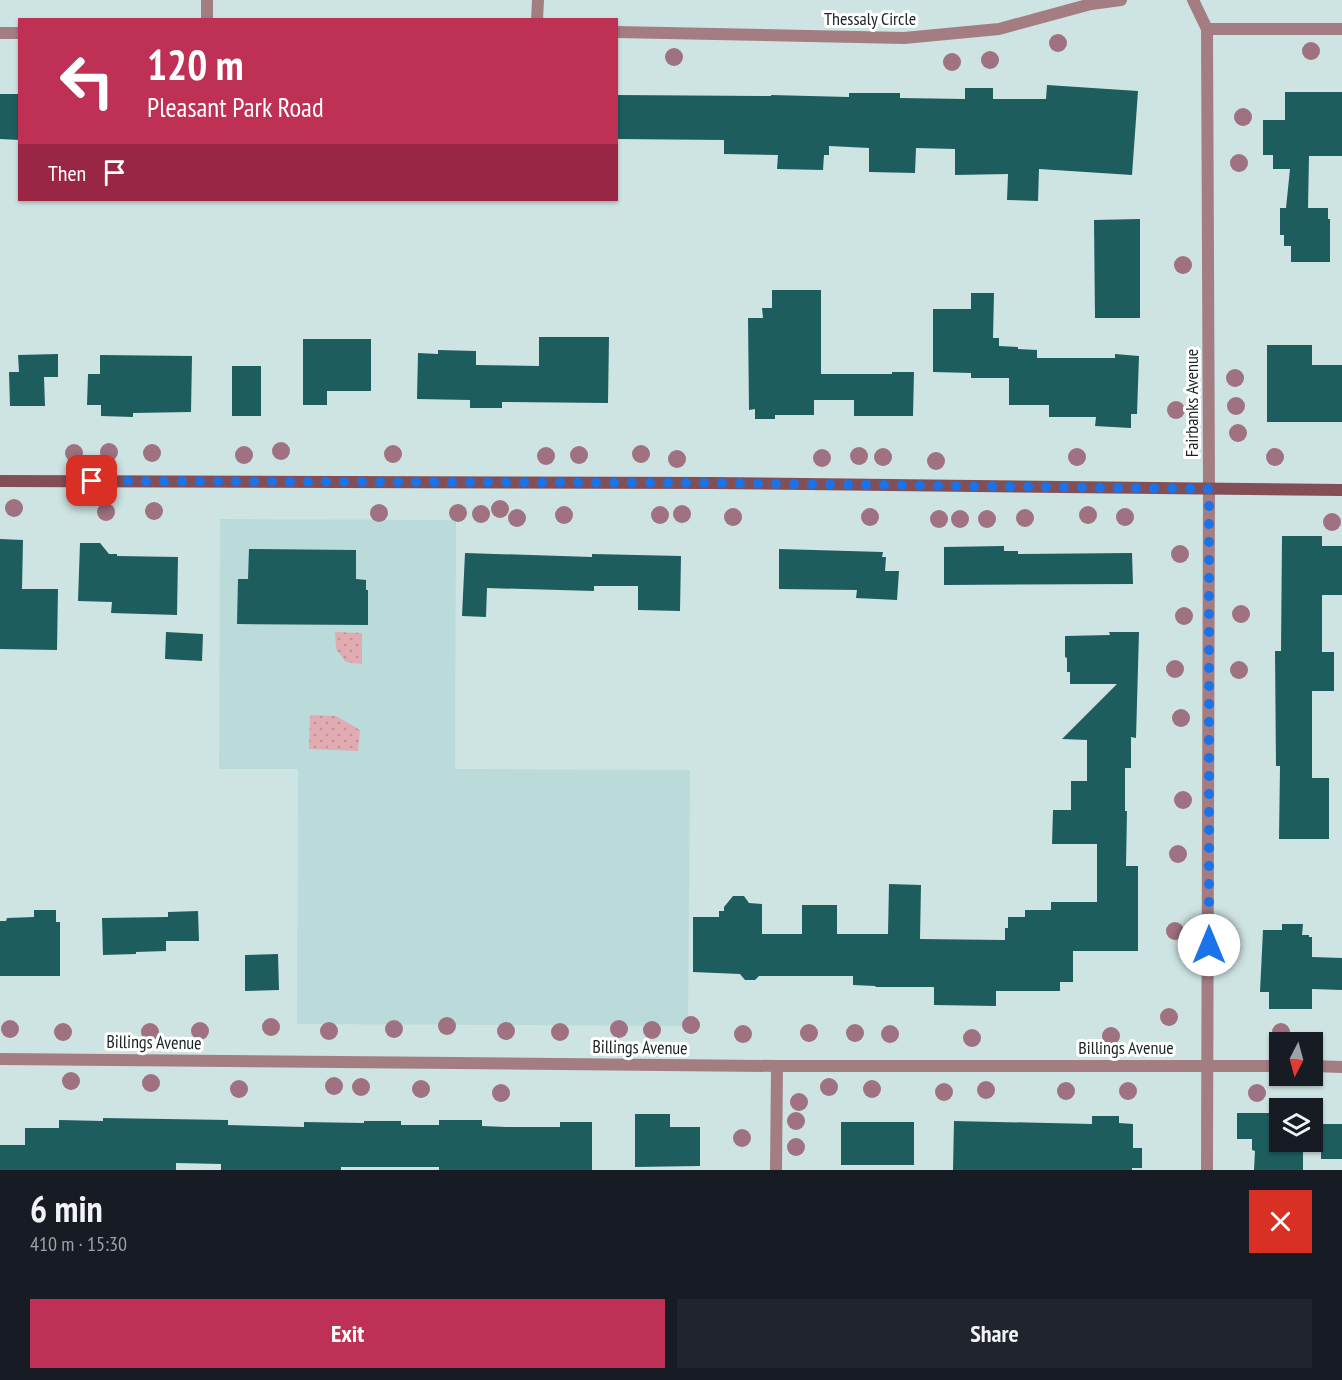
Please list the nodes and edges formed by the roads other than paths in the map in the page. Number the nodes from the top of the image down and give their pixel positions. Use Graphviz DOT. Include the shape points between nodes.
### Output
graph roads {
  1 [pos="207,0"];
  2 [pos="538,0"];
  3 [pos="1120,0"];
  4 [pos="1193,0"];
  5 [pos="207,18"];
  6 [pos="537,18"];
  7 [pos="1207,29"];
  8 [pos="1342,29"];
  9 [pos="618,32"];
  10 [pos="0,33"];
  11 [pos="18,33"];
  12 [pos="0,481"];
  13 [pos="1209,489"];
  14 [pos="1342,490"];
  15 [pos="0,1059"];
  16 [pos="1208,1065"];
  17 [pos="777,1066"];
  18 [pos="1269,1066"];
  19 [pos="1323,1066"];
  20 [pos="1342,1067"];
  21 [pos="776,1170"];
  22 [pos="1207,1170"];
  1 -- 5 [label="street"];
  2 -- 6 [label="street"];
  3 -- 9 [label="street, Thessaly Circle" via="999,29 904,38"];
  4 -- 7 [label="street, Fairbanks Avenue"];
  7 -- 8 [label="street"];
  7 -- 13 [label="street, Fairbanks Avenue"];
  10 -- 11 [label="street"];
  12 -- 13 [label="street"];
  13 -- 14 [label="street"];
  13 -- 16 [label="street, Fairbanks Avenue"];
  15 -- 17 [label="street, Billings Avenue"];
  16 -- 17 [label="street, Billings Avenue"];
  16 -- 18 [label="street, Billings Avenue"];
  16 -- 22 [label="street, Fairbanks Avenue"];
  17 -- 21 [label="street"];
  19 -- 20 [label="street"];
}
